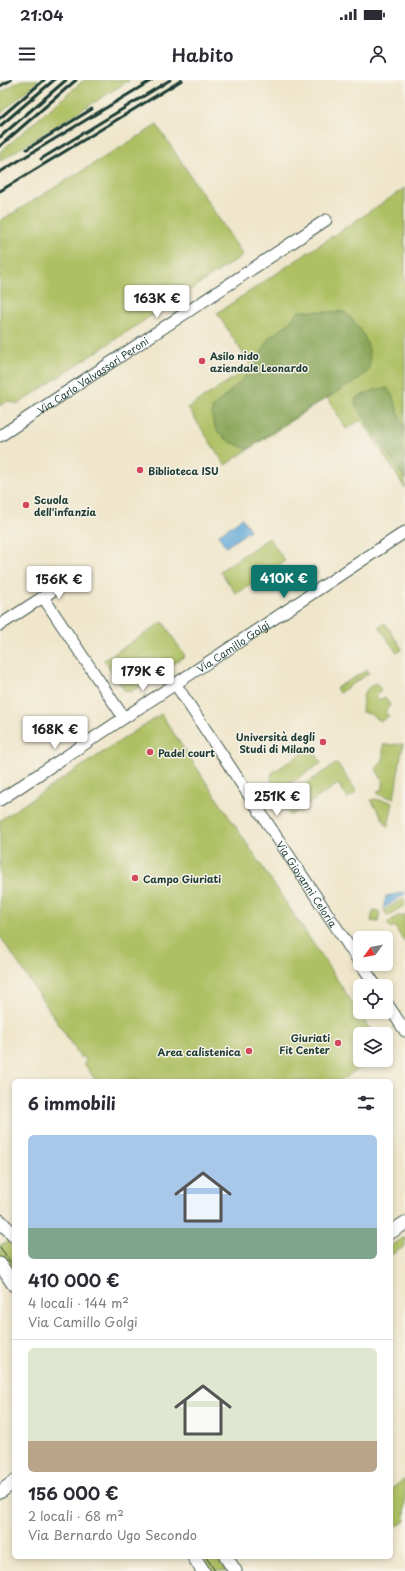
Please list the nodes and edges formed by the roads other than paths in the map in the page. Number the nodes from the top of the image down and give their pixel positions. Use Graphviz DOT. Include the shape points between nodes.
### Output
graph roads {
  1 [pos="326,220"];
  2 [pos="0,436"];
  3 [pos="405,532"];
  4 [pos="63,584"];
  5 [pos="43,597"];
  6 [pos="0,626"];
  7 [pos="176,684"];
  8 [pos="124,718"];
  9 [pos="0,800"];
  10 [pos="353,952"];
  11 [pos="393,1012"];
  12 [pos="405,1030"];
  13 [pos="0,1222"];
  14 [pos="405,1223"];
  15 [pos="393,1231"];
  16 [pos="12,1234"];
  17 [pos="0,1264"];
  18 [pos="12,1282"];
  19 [pos="12,1483"];
  20 [pos="0,1492"];
  21 [pos="195,1559"];
  22 [pos="227,1559"];
  23 [pos="203,1571"];
  24 [pos="235,1571"];
  1 -- 2 [label="street, Via Carlo Valvassori Peroni"];
  3 -- 7 [label="street, Via Camillo Golgi"];
  4 -- 5 [label="street"];
  5 -- 6 [label="street"];
  5 -- 8 [label="street"];
  7 -- 8 [label="street, Via Camillo Golgi"];
  7 -- 10 [label="street, Via Giovanni Celoria"];
  8 -- 9 [label="street, Via Camillo Golgi"];
  11 -- 12 [label="street"];
  13 -- 16 [label="street"];
  14 -- 15 [label="street"];
  17 -- 18 [label="street"];
  19 -- 20 [label="street"];
  21 -- 23 [label="street"];
  22 -- 24 [label="street"];
}
